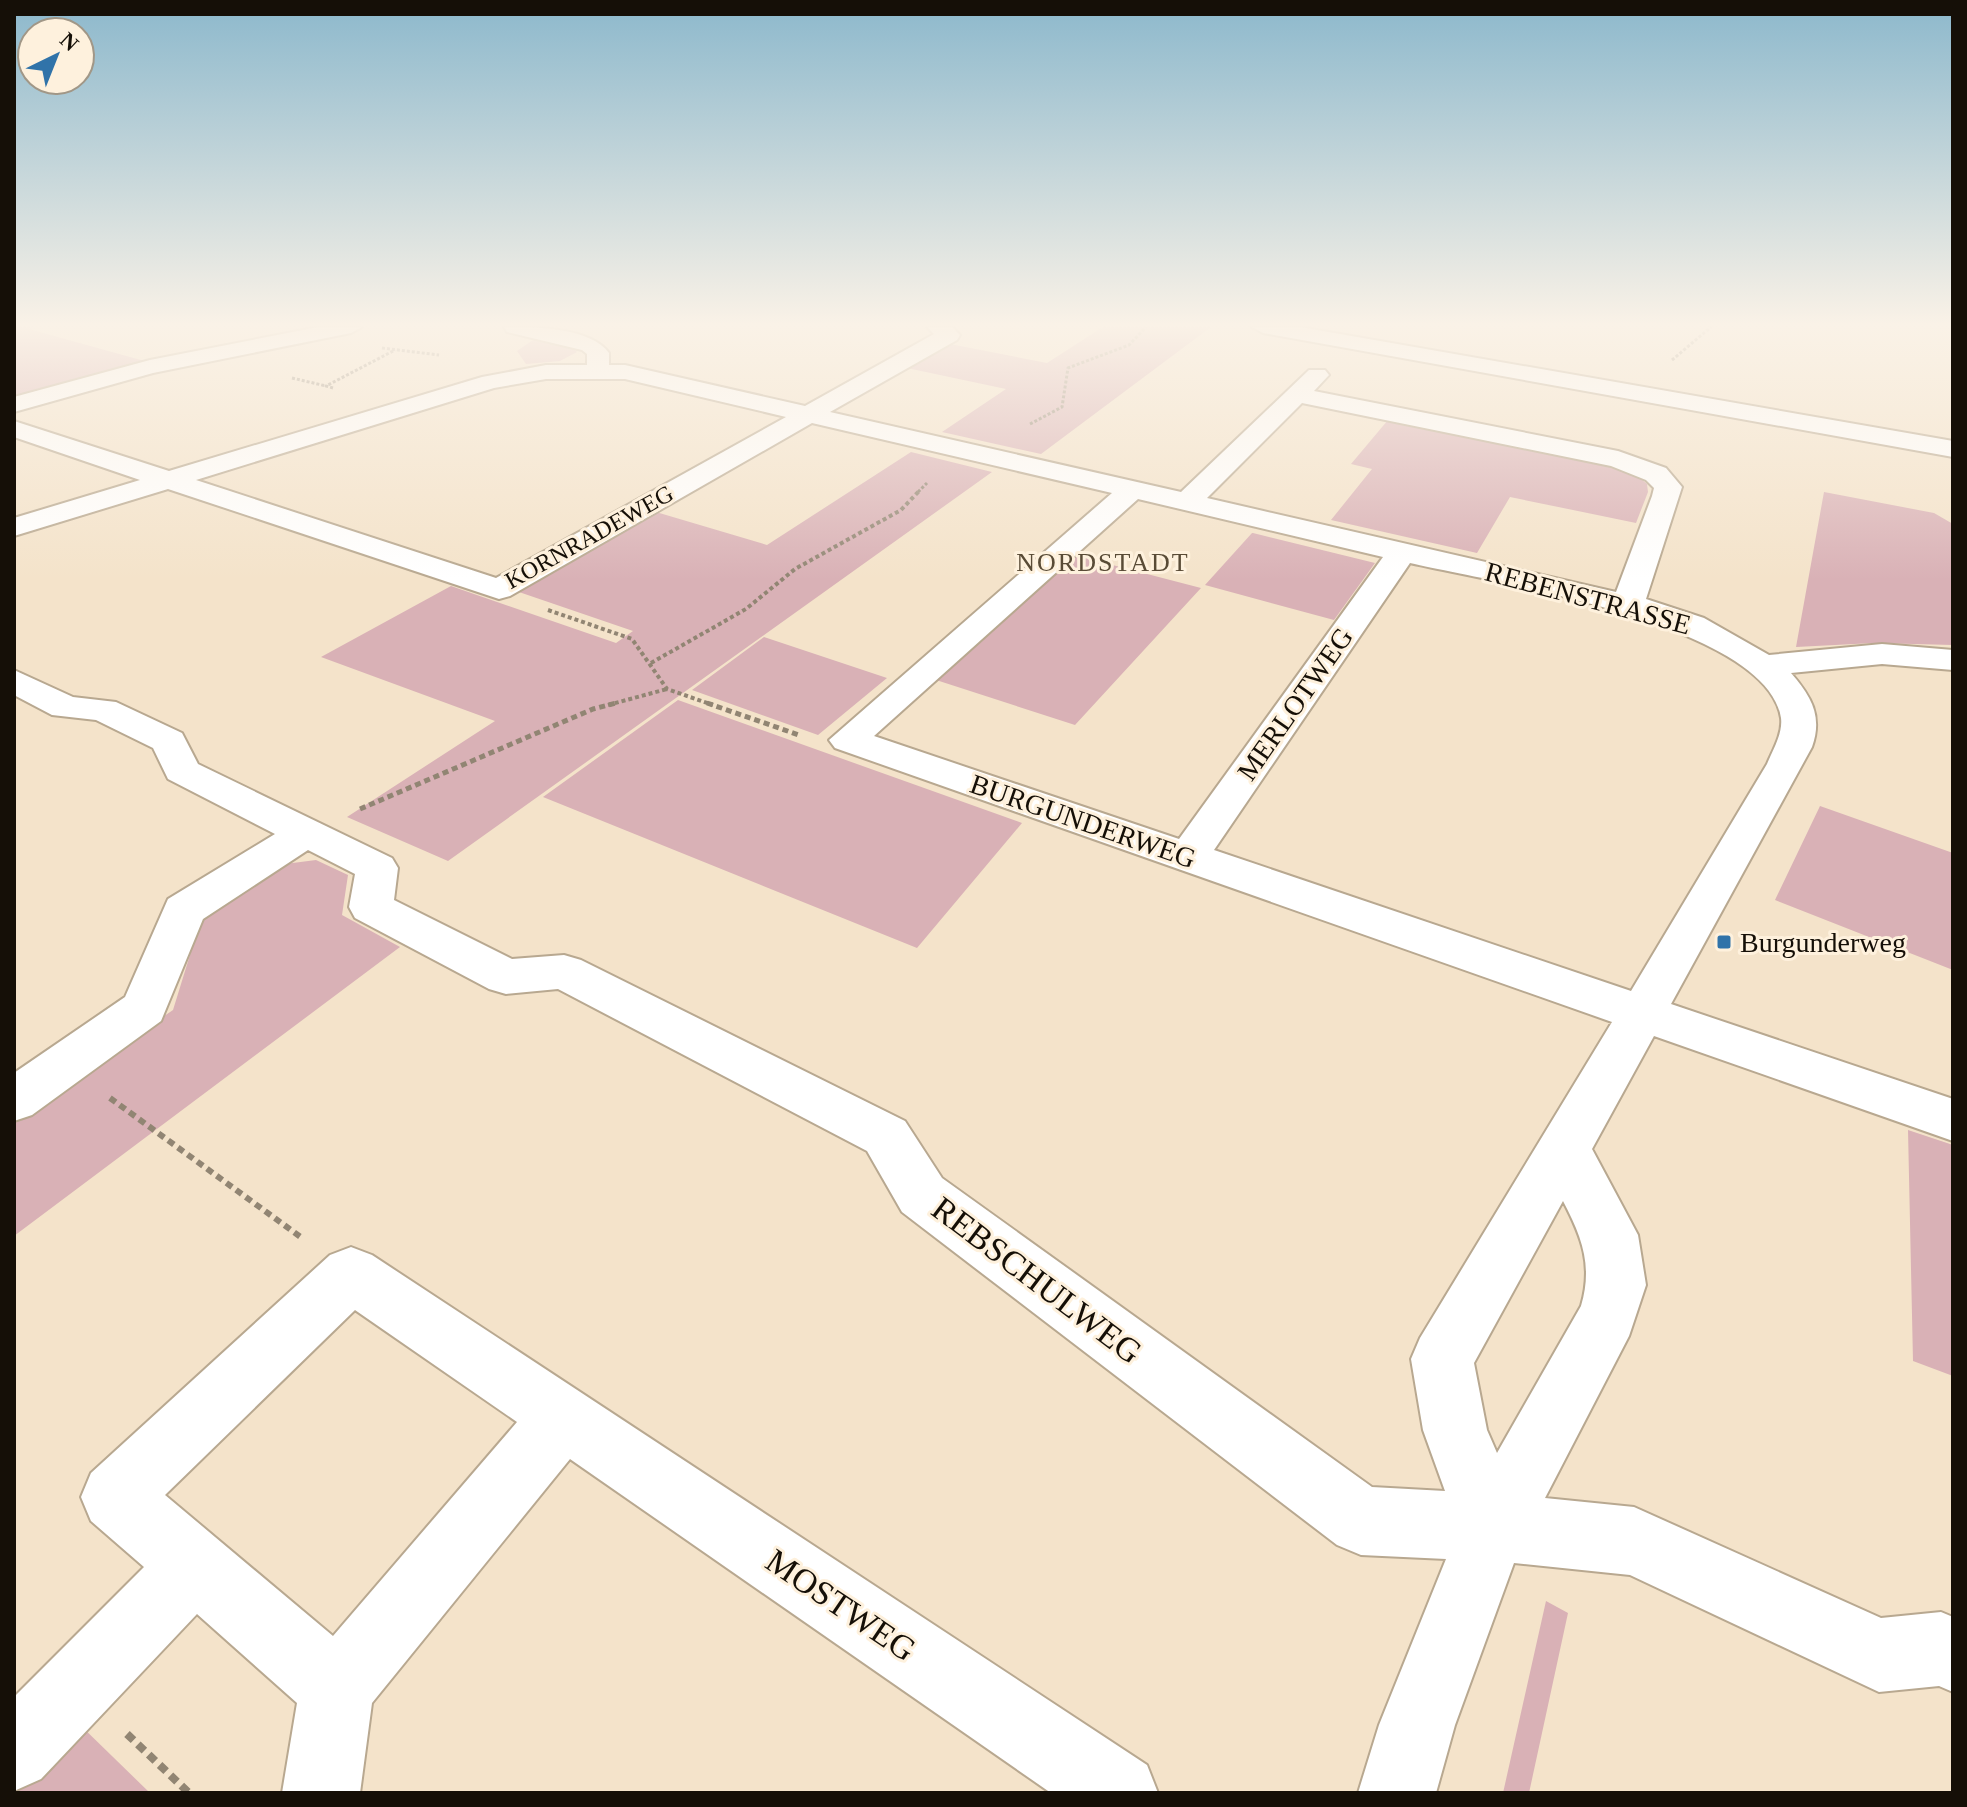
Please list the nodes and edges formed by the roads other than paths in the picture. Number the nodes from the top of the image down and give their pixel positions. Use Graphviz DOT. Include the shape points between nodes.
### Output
graph roads {
  1 [pos="395,411"];
  2 [pos="799,411"];
  3 [pos="816,411"];
  4 [pos="1280,411"];
  5 [pos="1381,411"];
  6 [pos="1739,411"];
  7 [pos="811,414"];
  8 [pos="14,429"];
  9 [pos="1953,449"];
  10 [pos="174,480"];
  11 [pos="1133,489"];
  12 [pos="1187,502"];
  13 [pos="58,514"];
  14 [pos="14,527"];
  15 [pos="14,542"];
  16 [pos="1402,552"];
  17 [pos="1628,604"];
  18 [pos="1953,660"];
  19 [pos="1763,666"];
  20 [pos="14,681"];
  21 [pos="307,832"];
  22 [pos="1188,857"];
  23 [pos="1641,1013"];
  24 [pos="14,1100"];
  25 [pos="1953,1120"];
  26 [pos="1565,1151"];
  27 [pos="564,1417"];
  28 [pos="1493,1527"];
  29 [pos="196,1565"];
  30 [pos="1953,1655"];
  31 [pos="337,1688"];
  32 [pos="14,1752"];
  33 [pos="321,1793"];
  34 [pos="1119,1793"];
  35 [pos="1397,1793"];
  1 -- 10 [label="street, REBENSTRASSE"];
  2 -- 7 [label="street, REBENSTRASSE"];
  3 -- 7 [label="street, KORNRADEWEG"];
  4 -- 12 [label="street"];
  5 -- 17 [label="street" via="1594,453 1656,474 1668,487"];
  6 -- 9 [label="street"];
  7 -- 10 [label="street, KORNRADEWEG" via="499,589"];
  7 -- 11 [label="street, REBENSTRASSE"];
  8 -- 10 [label="street, KORNRADEWEG"];
  10 -- 13 [label="street, REBENSTRASSE"];
  11 -- 12 [label="street, REBENSTRASSE"];
  11 -- 22 [label="street, BURGUNDERWEG" via="848,740"];
  12 -- 16 [label="street, REBENSTRASSE"];
  13 -- 14 [label="street, REBENSTRASSE"];
  13 -- 15 [label="street"];
  16 -- 17 [label="street, REBENSTRASSE"];
  16 -- 22 [label="street, MERLOTWEG"];
  17 -- 19 [label="street, REBENSTRASSE" via="1718,635"];
  18 -- 19 [label="street" via="1870,654"];
  19 -- 23 [label="street, REBENSTRASSE" via="1789,693 1799,716 1797,737"];
  20 -- 21 [label="street" via="65,707 103,710 169,741 182,771"];
  21 -- 24 [label="street" via="184,910 144,1008"];
  21 -- 28 [label="street, REBSCHULWEG" via="377,868 371,907 506,977 564,972 886,1136 922,1195 1361,1521"];
  22 -- 23 [label="street, BURGUNDERWEG"];
  23 -- 25 [label="street, BURGUNDERWEG"];
  23 -- 26 [label="street, REBENSTRASSE"];
  26 -- 28 [label="street, REBENSTRASSE" via="1442,1359 1455,1430"];
  26 -- 28 [label="street" via="1610,1235 1617,1285 1608,1316"];
  27 -- 29 [label="street, MOSTWEG" via="351,1274 115,1497"];
  27 -- 31 [label="street"];
  27 -- 34 [label="street, MOSTWEG"];
  28 -- 30 [label="street" via="1634,1541 1879,1655 1941,1649"];
  28 -- 35 [label="street" via="1417,1725"];
  29 -- 31 [label="street"];
  29 -- 32 [label="street"];
  31 -- 33 [label="street"];
}
